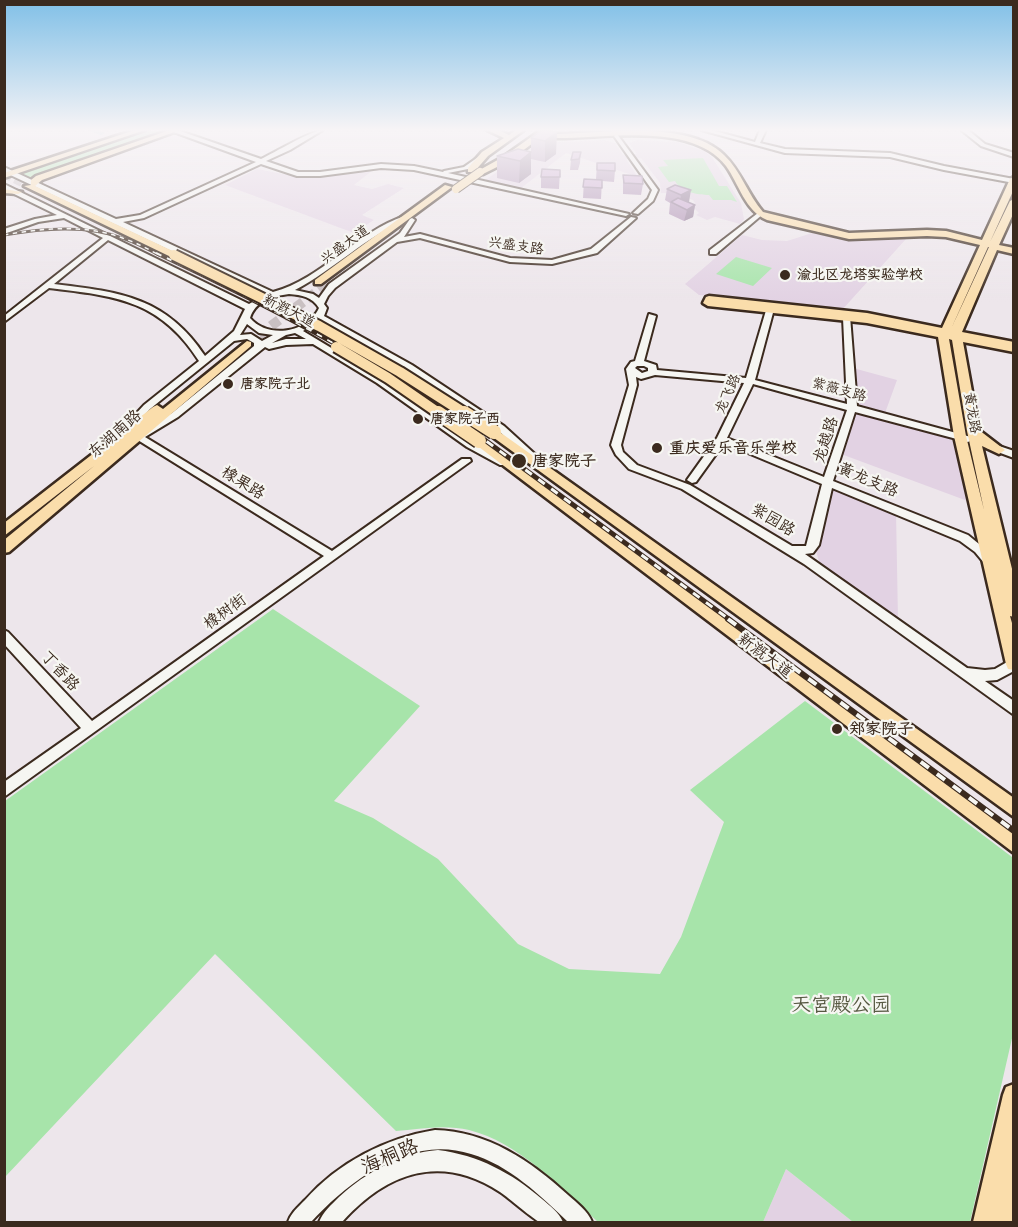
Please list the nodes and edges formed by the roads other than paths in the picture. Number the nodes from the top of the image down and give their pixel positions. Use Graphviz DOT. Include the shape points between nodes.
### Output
graph roads {
  1 [pos="25,187"];
  2 [pos="26,187"];
  3 [pos="206,187"];
  4 [pos="441,187"];
  5 [pos="503,187"];
  6 [pos="653,187"];
  7 [pos="736,187"];
  8 [pos="1011,187"];
  9 [pos="452,188"];
  10 [pos="4,191"];
  11 [pos="439,194"];
  12 [pos="1014,201"];
  13 [pos="45,205"];
  14 [pos="632,215"];
  15 [pos="759,215"];
  16 [pos="66,216"];
  17 [pos="141,218"];
  18 [pos="114,220"];
  19 [pos="409,221"];
  20 [pos="4,226"];
  21 [pos="135,230"];
  22 [pos="4,232"];
  23 [pos="420,236"];
  24 [pos="108,237"];
  25 [pos="396,240"];
  26 [pos="990,247"];
  27 [pos="713,252"];
  28 [pos="1012,252"];
  29 [pos="169,257"];
  30 [pos="321,283"];
  31 [pos="247,284"];
  32 [pos="48,285"];
  33 [pos="282,293"];
  34 [pos="225,295"];
  35 [pos="272,295"];
  36 [pos="321,303"];
  37 [pos="250,308"];
  38 [pos="770,309"];
  39 [pos="652,316"];
  40 [pos="320,317"];
  41 [pos="246,318"];
  42 [pos="847,318"];
  43 [pos="956,318"];
  44 [pos="4,320"];
  45 [pos="908,327"];
  46 [pos="296,330"];
  47 [pos="345,330"];
  48 [pos="285,332"];
  49 [pos="943,334"];
  50 [pos="956,336"];
  51 [pos="989,342"];
  52 [pos="318,343"];
  53 [pos="245,345"];
  54 [pos="1014,347"];
  55 [pos="946,355"];
  56 [pos="203,360"];
  57 [pos="960,360"];
  58 [pos="639,363"];
  59 [pos="630,369"];
  60 [pos="649,374"];
  61 [pos="750,381"];
  62 [pos="633,384"];
  63 [pos="852,407"];
  64 [pos="121,435"];
  65 [pos="960,436"];
  66 [pos="974,436"];
  67 [pos="138,438"];
  68 [pos="722,439"];
  69 [pos="475,443"];
  70 [pos="999,450"];
  71 [pos="1014,455"];
  72 [pos="535,460"];
  73 [pos="466,461"];
  74 [pos="509,465"];
  75 [pos="692,480"];
  76 [pos="828,482"];
  77 [pos="673,483"];
  78 [pos="699,495"];
  79 [pos="40,502"];
  80 [pos="4,526"];
  81 [pos="4,531"];
  82 [pos="4,548"];
  83 [pos="791,550"];
  84 [pos="332,556"];
  85 [pos="992,566"];
  86 [pos="1014,611"];
  87 [pos="4,635"];
  88 [pos="1013,663"];
  89 [pos="961,672"];
  90 [pos="1014,709"];
  91 [pos="91,729"];
  92 [pos="4,791"];
  93 [pos="1014,809"];
  94 [pos="1014,844"];
  95 [pos="1014,1095"];
  96 [pos="1014,1166"];
  97 [pos="995,1215"];
  98 [pos="298,1222"];
  99 [pos="329,1222"];
  100 [pos="553,1222"];
  101 [pos="582,1222"];
  1 -- 10 [label="main road"];
  2 -- 13 [label="street, 新溉大道"];
  2 -- 18 [label="street, 新溉大道"];
  2 -- 29 [label="main road, 新溉大道"];
  3 -- 17 [label="street"];
  4 -- 11 [label="street"];
  5 -- 14 [label="street"];
  6 -- 14 [label="street, 兴盛支路" via="651,200"];
  7 -- 15 [label="main road"];
  8 -- 26 [label="main road"];
  9 -- 11 [label="main road, 兴盛大道"];
  9 -- 19 [label="main road, 兴盛大道"];
  11 -- 19 [label="main road, 兴盛大道"];
  12 -- 26 [label="main road"];
  13 -- 16 [label="street, 新溉大道"];
  13 -- 20 [label="street" via="29,217"];
  14 -- 23 [label="street, 兴盛支路" via="594,251 552,262 510,260"];
  15 -- 26 [label="main road" via="849,238 930,236"];
  15 -- 27 [label="street"];
  16 -- 22 [label="street" via="37,220"];
  16 -- 24 [label="street, 新溉大道"];
  17 -- 18 [label="street"];
  17 -- 21 [label="street" via="134,224"];
  18 -- 21 [label="street, 新溉大道"];
  19 -- 23 [label="street"];
  19 -- 25 [label="street"];
  19 -- 30 [label="main road, 兴盛大道"];
  19 -- 30 [label="street" via="381,228"];
  21 -- 31 [label="street, 新溉大道"];
  23 -- 25 [label="street"];
  24 -- 32 [label="street"];
  24 -- 34 [label="street, 新溉大道"];
  25 -- 30 [label="street"];
  26 -- 28 [label="main road"];
  26 -- 43 [label="main road"];
  29 -- 69 [label="main road, 新溉大道, bridge" via="388,378"];
  29 -- 72 [label="main road, 新溉大道, bridge" via="319,326 400,372"];
  30 -- 33 [label="street"];
  30 -- 36 [label="street"];
  31 -- 34 [label="street" via="248,291 241,295"];
  31 -- 35 [label="street, 新溉大道"];
  32 -- 44 [label="street"];
  32 -- 56 [label="street" via="108,294 143,306 177,325"];
  33 -- 35 [label="street"];
  33 -- 36 [label="street" via="306,294"];
  34 -- 37 [label="street, 新溉大道"];
  35 -- 37 [label="street"];
  36 -- 40 [label="street" via="324,308"];
  37 -- 41 [label="street"];
  38 -- 42 [label="main road"];
  38 -- 45 [label="main road" via="708,301 867,316"];
  38 -- 61 [label="street, 龙飞路"];
  39 -- 58 [label="street"];
  40 -- 46 [label="street"];
  40 -- 47 [label="street, 新溉大道"];
  41 -- 48 [label="street" via="254,328"];
  41 -- 53 [label="street" via="240,329"];
  42 -- 45 [label="main road"];
  42 -- 63 [label="street, 龙越路"];
  43 -- 45 [label="main road"];
  43 -- 49 [label="main road"];
  43 -- 50 [label="main road"];
  43 -- 51 [label="main road"];
  45 -- 49 [label="main road"];
  45 -- 55 [label="main road"];
  46 -- 48 [label="street"];
  46 -- 52 [label="street, 新溉大道"];
  47 -- 52 [label="street" via="329,331 321,335"];
  47 -- 72 [label="street, 新溉大道" via="501,428"];
  48 -- 53 [label="street"];
  49 -- 50 [label="main road"];
  49 -- 55 [label="main road, 黄龙路"];
  50 -- 51 [label="main road"];
  50 -- 57 [label="main road, 黄龙路"];
  51 -- 54 [label="main road"];
  51 -- 57 [label="main road"];
  52 -- 53 [label="street"];
  52 -- 69 [label="street, 新溉大道"];
  53 -- 56 [label="street"];
  53 -- 64 [label="main road, 东湖南路"];
  53 -- 67 [label="main road, 东湖南路"];
  55 -- 65 [label="main road, 黄龙路"];
  56 -- 64 [label="street" via="147,407"];
  57 -- 66 [label="main road, 黄龙路"];
  58 -- 59 [label="street"];
  58 -- 60 [label="street" via="651,365"];
  59 -- 60 [label="street" via="638,375"];
  59 -- 62 [label="street"];
  60 -- 61 [label="street, 紫薇支路"];
  60 -- 62 [label="street"];
  61 -- 63 [label="street, 紫薇支路"];
  61 -- 68 [label="street, 龙飞路"];
  62 -- 77 [label="street, 紫园路" via="616,446 633,467"];
  63 -- 65 [label="street, 紫薇支路"];
  63 -- 76 [label="street, 龙越路"];
  64 -- 79 [label="main road, 东湖南路"];
  65 -- 66 [label="street, 紫薇支路"];
  65 -- 85 [label="main road, 黄龙路"];
  66 -- 70 [label="main road"];
  66 -- 86 [label="main road, 黄龙路"];
  67 -- 82 [label="main road, 东湖南路"];
  67 -- 84 [label="street, 橡果路"];
  68 -- 75 [label="street, 龙飞路"];
  68 -- 76 [label="street, 黄龙支路"];
  69 -- 73 [label="street"];
  69 -- 74 [label="main road, 新溉大道"];
  70 -- 71 [label="street"];
  72 -- 93 [label="main road, 新溉大道"];
  73 -- 74 [label="street" via="487,459"];
  73 -- 84 [label="street, 橡树街"];
  74 -- 94 [label="main road, 新溉大道"];
  75 -- 77 [label="street"];
  75 -- 78 [label="street"];
  76 -- 83 [label="street, 龙越路" via="813,545 808,550"];
  76 -- 85 [label="street, 黄龙支路" via="963,538 979,549"];
  77 -- 78 [label="street, 紫园路"];
  78 -- 83 [label="street, 紫园路"];
  79 -- 80 [label="street"];
  79 -- 81 [label="main road, 东湖南路"];
  83 -- 89 [label="street, 紫园路"];
  84 -- 91 [label="street, 橡树街"];
  85 -- 88 [label="main road, 黄龙路"];
  87 -- 91 [label="street, 丁香路"];
  88 -- 89 [label="street" via="1000,675"];
  89 -- 90 [label="street, 紫园路"];
  91 -- 92 [label="street, 橡树街"];
  95 -- 97 [label="main road"];
  96 -- 97 [label="main road"];
  98 -- 101 [label="street, 海桐路" via="331,1187 366,1164 401,1147 437,1139 470,1144 507,1161 548,1190"];
  99 -- 100 [label="street, 海桐路" via="373,1183 404,1167 437,1160 464,1165 502,1181"];
}
